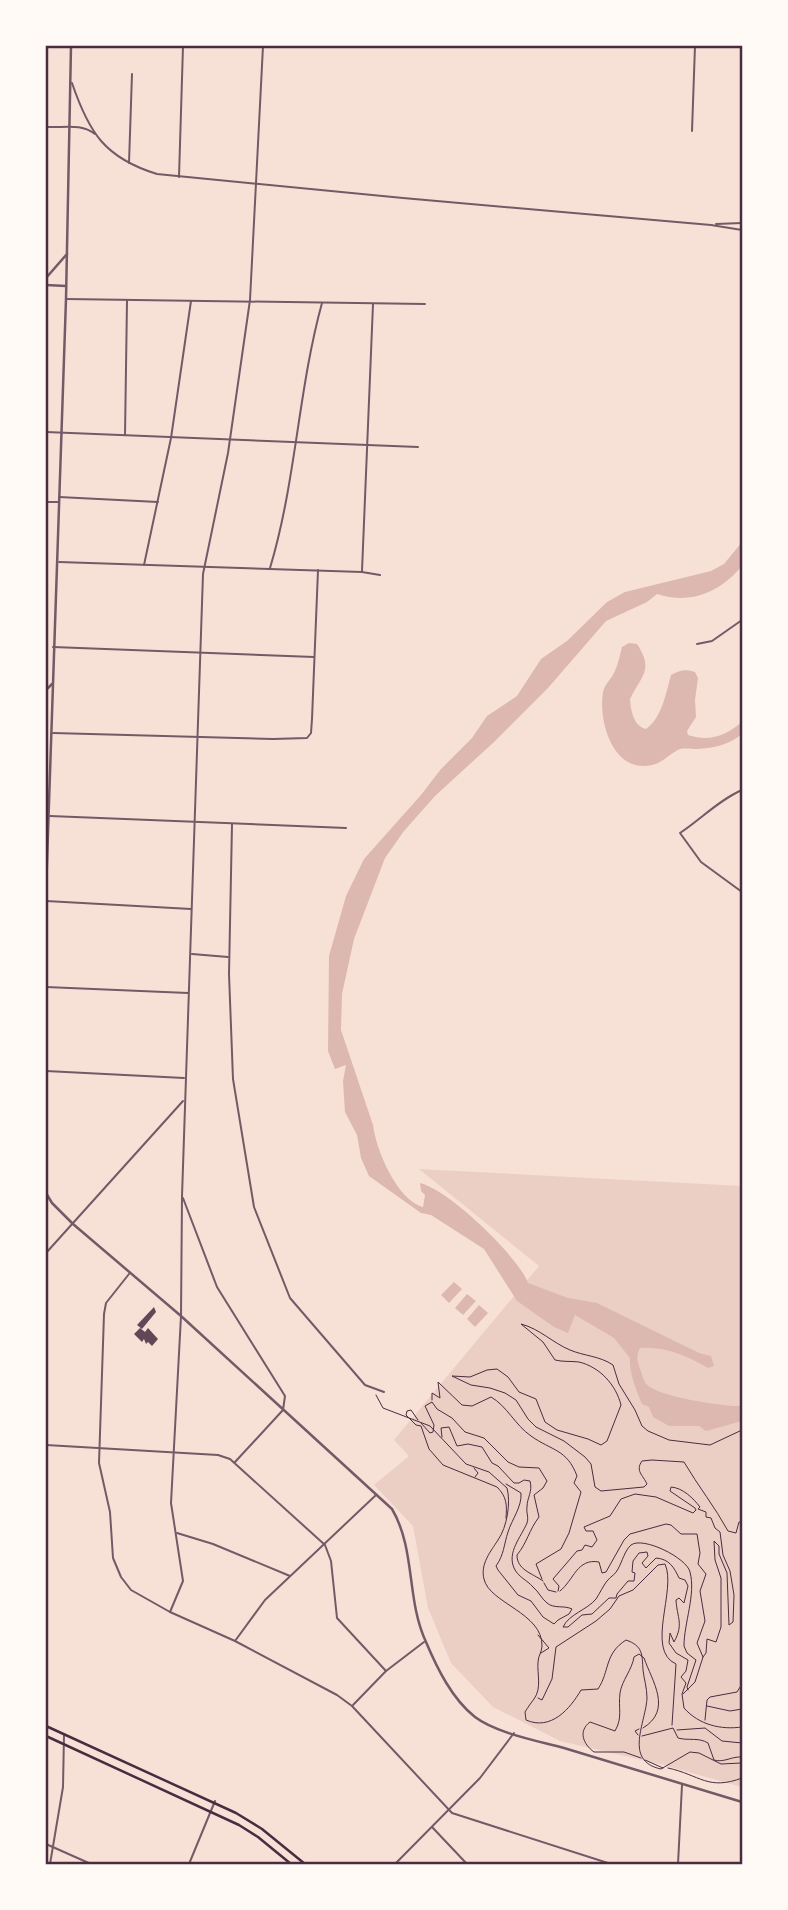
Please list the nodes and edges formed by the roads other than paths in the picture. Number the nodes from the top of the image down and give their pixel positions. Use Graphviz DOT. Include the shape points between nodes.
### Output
graph roads {
  1 [pos="71,46"];
  2 [pos="183,46"];
  3 [pos="263,46"];
  4 [pos="695,46"];
  5 [pos="132,74"];
  6 [pos="72,83"];
  7 [pos="46,127"];
  8 [pos="71,128"];
  9 [pos="692,131"];
  10 [pos="96,135"];
  11 [pos="129,164"];
  12 [pos="179,178"];
  13 [pos="257,185"];
  14 [pos="743,223"];
  15 [pos="711,225"];
  16 [pos="743,230"];
  17 [pos="66,254"];
  18 [pos="46,278"];
  19 [pos="46,285"];
  20 [pos="66,286"];
  21 [pos="66,299"];
  22 [pos="127,300"];
  23 [pos="191,300"];
  24 [pos="250,300"];
  25 [pos="322,302"];
  26 [pos="373,303"];
  27 [pos="425,304"];
  28 [pos="46,432"];
  29 [pos="60,433"];
  30 [pos="125,437"];
  31 [pos="171,438"];
  32 [pos="229,441"];
  33 [pos="295,442"];
  34 [pos="367,445"];
  35 [pos="418,447"];
  36 [pos="59,497"];
  37 [pos="46,502"];
  38 [pos="59,502"];
  39 [pos="159,502"];
  40 [pos="58,562"];
  41 [pos="144,565"];
  42 [pos="204,567"];
  43 [pos="269,569"];
  44 [pos="318,570"];
  45 [pos="362,572"];
  46 [pos="380,575"];
  47 [pos="743,620"];
  48 [pos="698,644"];
  49 [pos="53,647"];
  50 [pos="201,652"];
  51 [pos="314,657"];
  52 [pos="52,684"];
  53 [pos="46,690"];
  54 [pos="52,733"];
  55 [pos="197,737"];
  56 [pos="743,790"];
  57 [pos="48,816"];
  58 [pos="195,823"];
  59 [pos="232,824"];
  60 [pos="346,828"];
  61 [pos="46,892"];
  62 [pos="743,892"];
  63 [pos="46,901"];
  64 [pos="192,909"];
  65 [pos="191,954"];
  66 [pos="229,957"];
  67 [pos="46,987"];
  68 [pos="189,993"];
  69 [pos="46,1071"];
  70 [pos="186,1078"];
  71 [pos="185,1099"];
  72 [pos="46,1193"];
  73 [pos="182,1196"];
  74 [pos="73,1224"];
  75 [pos="46,1253"];
  76 [pos="130,1272"];
  77 [pos="181,1316"];
  78 [pos="384,1392"];
  79 [pos="283,1410"];
  80 [pos="46,1445"];
  81 [pos="99,1449"];
  82 [pos="173,1452"];
  83 [pos="236,1464"];
  84 [pos="377,1494"];
  85 [pos="176,1532"];
  86 [pos="325,1545"];
  87 [pos="291,1576"];
  88 [pos="170,1612"];
  89 [pos="235,1641"];
  90 [pos="425,1641"];
  91 [pos="386,1671"];
  92 [pos="352,1706"];
  93 [pos="46,1726"];
  94 [pos="514,1733"];
  95 [pos="64,1734"];
  96 [pos="46,1736"];
  97 [pos="64,1745"];
  98 [pos="130,1764"];
  99 [pos="126,1772"];
  100 [pos="682,1784"];
  101 [pos="215,1801"];
  102 [pos="743,1802"];
  103 [pos="449,1810"];
  104 [pos="210,1811"];
  105 [pos="431,1826"];
  106 [pos="46,1844"];
  107 [pos="53,1848"];
  108 [pos="50,1864"];
  109 [pos="91,1864"];
  110 [pos="189,1864"];
  111 [pos="291,1864"];
  112 [pos="305,1864"];
  113 [pos="395,1864"];
  114 [pos="467,1864"];
  115 [pos="611,1864"];
  116 [pos="678,1864"];
  1 -- 6 [label="street"];
  2 -- 12 [label="street"];
  3 -- 13 [label="street"];
  4 -- 9 [label="street"];
  5 -- 11 [label="street"];
  6 -- 8 [label="street"];
  6 -- 10 [label="street"];
  7 -- 8 [label="street"];
  8 -- 10 [label="street" via="87,128"];
  8 -- 17 [label="street"];
  10 -- 11 [label="street"];
  11 -- 12 [label="street"];
  12 -- 13 [label="street"];
  13 -- 15 [label="street"];
  13 -- 24 [label="street"];
  14 -- 15 [label="street"];
  15 -- 16 [label="street"];
  17 -- 18 [label="street"];
  17 -- 20 [label="street"];
  19 -- 20 [label="street"];
  20 -- 21 [label="street"];
  21 -- 22 [label="street"];
  21 -- 29 [label="street"];
  22 -- 23 [label="street"];
  22 -- 30 [label="street"];
  23 -- 24 [label="street"];
  23 -- 31 [label="street"];
  24 -- 25 [label="street"];
  24 -- 32 [label="street"];
  25 -- 26 [label="street"];
  25 -- 33 [label="street"];
  26 -- 27 [label="street"];
  26 -- 34 [label="street"];
  28 -- 29 [label="street"];
  29 -- 30 [label="street"];
  29 -- 36 [label="street"];
  30 -- 31 [label="street"];
  31 -- 32 [label="street"];
  31 -- 39 [label="street"];
  32 -- 33 [label="street"];
  32 -- 42 [label="street"];
  33 -- 34 [label="street"];
  33 -- 43 [label="street" via="285,512"];
  34 -- 35 [label="street"];
  34 -- 45 [label="street"];
  36 -- 38 [label="street"];
  36 -- 39 [label="street"];
  37 -- 38 [label="street"];
  38 -- 40 [label="street"];
  39 -- 41 [label="street"];
  40 -- 41 [label="street"];
  40 -- 49 [label="street"];
  41 -- 42 [label="street"];
  42 -- 43 [label="street"];
  42 -- 50 [label="street"];
  43 -- 44 [label="street"];
  44 -- 45 [label="street"];
  44 -- 51 [label="street"];
  45 -- 46 [label="street"];
  47 -- 48 [label="street" via="712,641"];
  49 -- 50 [label="street"];
  49 -- 52 [label="street"];
  50 -- 51 [label="street"];
  50 -- 55 [label="street"];
  51 -- 55 [label="street" via="309,736"];
  52 -- 53 [label="street"];
  52 -- 54 [label="street"];
  54 -- 55 [label="street"];
  54 -- 57 [label="street"];
  55 -- 58 [label="street"];
  56 -- 62 [label="street" via="680,832 701,862"];
  57 -- 58 [label="street"];
  57 -- 61 [label="street"];
  58 -- 59 [label="street"];
  58 -- 64 [label="street"];
  59 -- 60 [label="street"];
  59 -- 66 [label="street"];
  63 -- 64 [label="street"];
  64 -- 65 [label="street"];
  65 -- 66 [label="street"];
  65 -- 68 [label="street"];
  66 -- 78 [label="street" via="234,1092 257,1217 299,1312 365,1385"];
  67 -- 68 [label="street"];
  68 -- 70 [label="street"];
  69 -- 70 [label="street"];
  70 -- 71 [label="street"];
  71 -- 73 [label="street"];
  71 -- 74 [label="street"];
  72 -- 74 [label="street"];
  73 -- 77 [label="street"];
  73 -- 79 [label="street" via="217,1287 285,1396"];
  74 -- 75 [label="street"];
  74 -- 76 [label="street"];
  76 -- 77 [label="street"];
  76 -- 81 [label="street" via="106,1303 104,1314"];
  77 -- 79 [label="street"];
  77 -- 82 [label="street"];
  79 -- 83 [label="street"];
  79 -- 84 [label="street"];
  80 -- 81 [label="street"];
  81 -- 82 [label="street"];
  81 -- 88 [label="street" via="117,1568 131,1590"];
  82 -- 83 [label="street" via="218,1455"];
  82 -- 85 [label="street"];
  83 -- 86 [label="street"];
  84 -- 86 [label="street"];
  84 -- 90 [label="street" via="392,1509 404,1534"];
  85 -- 87 [label="street"];
  85 -- 88 [label="street" via="183,1581"];
  86 -- 87 [label="street"];
  86 -- 91 [label="street" via="337,1618"];
  87 -- 89 [label="street" via="256,1611"];
  88 -- 89 [label="street"];
  89 -- 92 [label="street"];
  90 -- 91 [label="street"];
  90 -- 94 [label="street" via="466,1709 478,1720"];
  91 -- 92 [label="street"];
  92 -- 103 [label="street"];
  93 -- 95 [label="main road"];
  94 -- 100 [label="street"];
  94 -- 103 [label="street"];
  95 -- 97 [label="street"];
  95 -- 98 [label="main road"];
  96 -- 97 [label="main road"];
  97 -- 99 [label="main road"];
  97 -- 107 [label="street"];
  98 -- 99 [label="main road"];
  98 -- 101 [label="main road"];
  99 -- 104 [label="main road"];
  100 -- 102 [label="street"];
  100 -- 116 [label="street"];
  101 -- 104 [label="street"];
  101 -- 112 [label="main road" via="262,1829"];
  103 -- 105 [label="street"];
  103 -- 115 [label="street"];
  104 -- 110 [label="street"];
  104 -- 111 [label="main road" via="258,1837"];
  105 -- 113 [label="street"];
  105 -- 114 [label="street"];
  106 -- 107 [label="street"];
  107 -- 108 [label="street"];
  107 -- 109 [label="street"];
}
